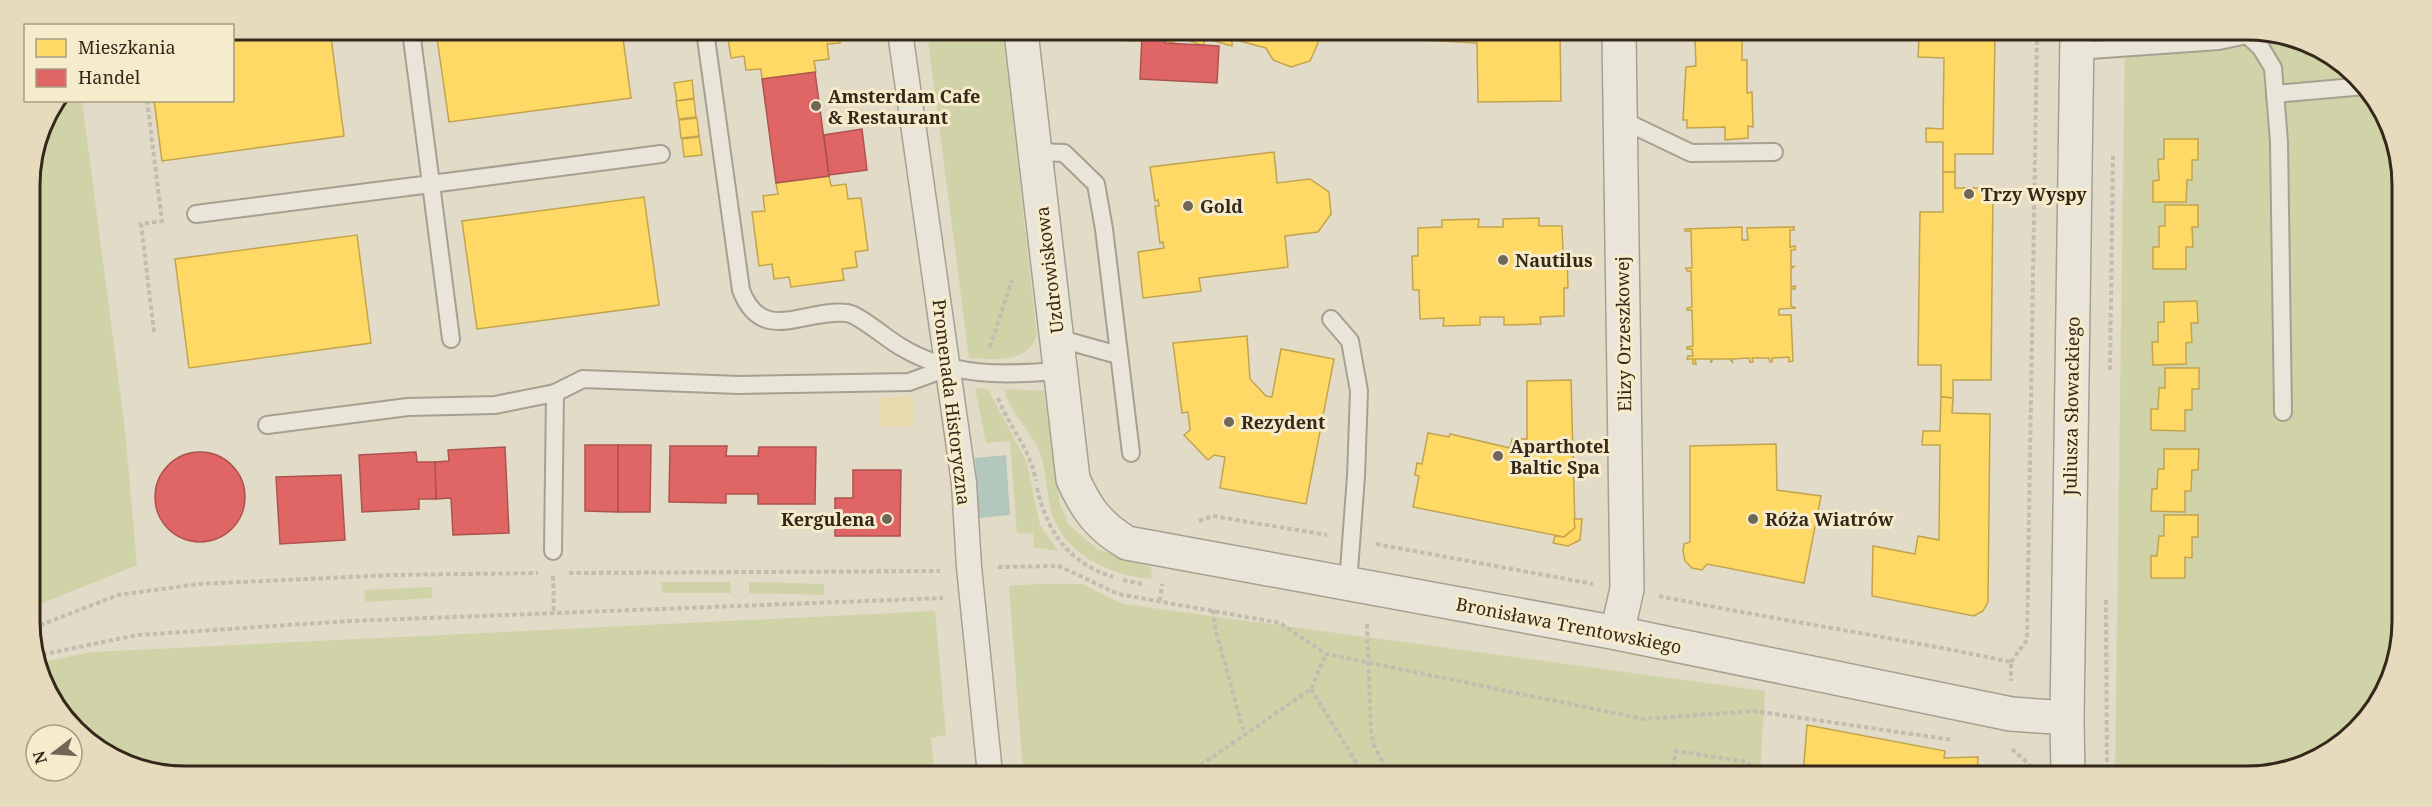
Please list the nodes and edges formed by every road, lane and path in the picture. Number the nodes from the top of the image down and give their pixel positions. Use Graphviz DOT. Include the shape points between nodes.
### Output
graph roads {
  1 [pos="412,40"];
  2 [pos="706,40"];
  3 [pos="901,40"];
  4 [pos="1022,40"];
  5 [pos="1618,40"];
  6 [pos="2037,40"];
  7 [pos="2223,40"];
  8 [pos="2253,41"];
  9 [pos="2077,43"];
  10 [pos="2352,87"];
  11 [pos="2275,94"];
  12 [pos="147,102"];
  13 [pos="1620,119"];
  14 [pos="1035,152"];
  15 [pos="1774,152"];
  16 [pos="2113,153"];
  17 [pos="661,154"];
  18 [pos="431,183"];
  19 [pos="196,214"];
  20 [pos="168,220"];
  21 [pos="162,221"];
  22 [pos="1331,319"];
  23 [pos="154,332"];
  24 [pos="1057,338"];
  25 [pos="451,339"];
  26 [pos="1118,355"];
  27 [pos="950,367"];
  28 [pos="1060,372"];
  29 [pos="2109,377"];
  30 [pos="555,393"];
  31 [pos="2283,412"];
  32 [pos="267,425"];
  33 [pos="1131,453"];
  34 [pos="1085,506"];
  35 [pos="554,551"];
  36 [pos="969,567"];
  37 [pos="554,573"];
  38 [pos="1348,584"];
  39 [pos="2106,589"];
  40 [pos="974,602"];
  41 [pos="1213,610"];
  42 [pos="554,614"];
  43 [pos="1367,624"];
  44 [pos="40,625"];
  45 [pos="1617,633"];
  46 [pos="44,654"];
  47 [pos="1326,654"];
  48 [pos="2011,662"];
  49 [pos="1368,664"];
  50 [pos="1311,689"];
  51 [pos="2067,718"];
  52 [pos="1245,736"];
  53 [pos="1962,741"];
  54 [pos="2002,746"];
  55 [pos="2011,747"];
  56 [pos="989,766"];
  57 [pos="1200,766"];
  58 [pos="1358,766"];
  59 [pos="1384,766"];
  60 [pos="1673,766"];
  61 [pos="1749,766"];
  62 [pos="2068,766"];
  63 [pos="2107,766"];
  1 -- 18 [label="lane"];
  2 -- 27 [label="lane" via="741,290 747,306 759,317 773,321 849,313 903,349"];
  3 -- 27 [label="street, Promenada Historyczna"];
  4 -- 14 [label="street, Uzdrowiskowa"];
  5 -- 13 [label="street, Elizy Orzeszkowej"];
  6 -- 48 [label="path" via="2027,640"];
  7 -- 9 [label="lane"];
  8 -- 11 [label="lane" via="2273,68"];
  9 -- 51 [label="street, Juliusza Słowackiego"];
  10 -- 11 [label="lane"];
  11 -- 31 [label="lane"];
  12 -- 21 [label="path"];
  13 -- 15 [label="lane" via="1691,153"];
  13 -- 45 [label="street, Elizy Orzeszkowej" via="1627,589"];
  14 -- 24 [label="street, Uzdrowiskowa"];
  14 -- 26 [label="lane" via="1064,153 1096,184"];
  16 -- 29 [label="path"];
  17 -- 18 [label="lane"];
  18 -- 19 [label="lane"];
  18 -- 25 [label="lane"];
  20 -- 21 [label="path"];
  21 -- 23 [label="path" via="141,224"];
  22 -- 38 [label="lane" via="1350,341 1359,391"];
  24 -- 26 [label="lane"];
  24 -- 28 [label="street, Uzdrowiskowa"];
  26 -- 33 [label="lane"];
  27 -- 28 [label="lane" via="994,375"];
  27 -- 30 [label="lane" via="909,382 739,385 584,379"];
  27 -- 36 [label="street, Promenada Historyczna"];
  28 -- 34 [label="street, Uzdrowiskowa" via="1073,479"];
  30 -- 32 [label="lane" via="495,405 408,407"];
  30 -- 35 [label="lane"];
  34 -- 38 [label="street, Bronisława Trentowskiego" via="1110,533 1127,543"];
  35 -- 37 [label="path"];
  36 -- 37 [label="path" via="930,572 864,569"];
  36 -- 40 [label="street, Promenada Historyczna"];
  36 -- 41 [label="path" via="1059,566 1118,594"];
  37 -- 42 [label="path"];
  37 -- 44 [label="path" via="392,575 198,584 118,595"];
  38 -- 45 [label="street, Bronisława Trentowskiego"];
  39 -- 63 [label="path"];
  40 -- 42 [label="path" via="928,597"];
  40 -- 56 [label="street, Promenada Historyczna"];
  41 -- 47 [label="path" via="1280,623"];
  41 -- 52 [label="path"];
  42 -- 46 [label="path" via="350,621 137,635"];
  43 -- 49 [label="path"];
  45 -- 51 [label="street, Bronisława Trentowskiego" via="2011,714"];
  47 -- 49 [label="path"];
  47 -- 50 [label="path"];
  49 -- 53 [label="path" via="1644,719 1754,711"];
  49 -- 59 [label="path" via="1374,745"];
  50 -- 52 [label="path"];
  50 -- 58 [label="path"];
  51 -- 62 [label="street, Juliusza Słowackiego"];
  52 -- 57 [label="path"];
  54 -- 55 [label="path"];
  60 -- 61 [label="path" via="1676,751 1748,762"];
}
